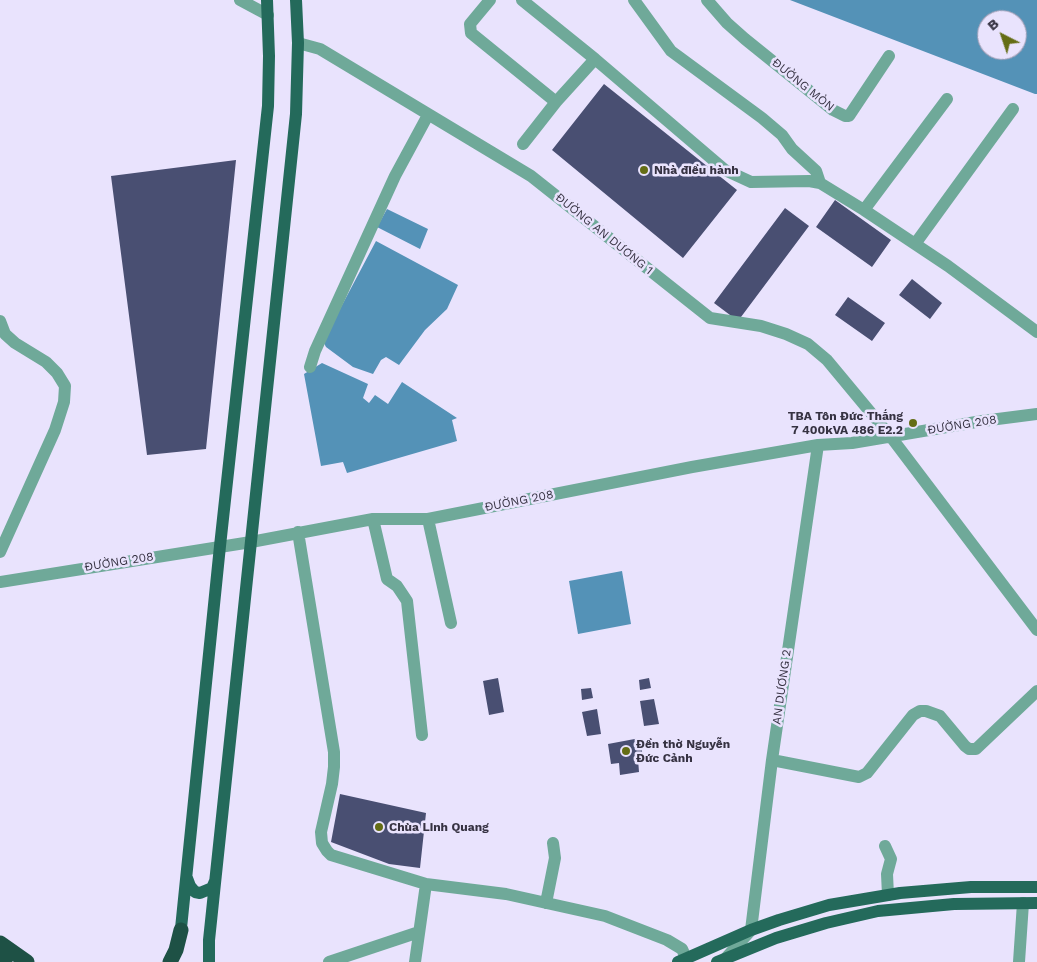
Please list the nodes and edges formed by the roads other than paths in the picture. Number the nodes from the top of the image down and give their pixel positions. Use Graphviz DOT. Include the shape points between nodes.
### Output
graph roads {
  1 [pos="240,0"];
  2 [pos="267,0"];
  3 [pos="296,0"];
  4 [pos="490,0"];
  5 [pos="522,0"];
  6 [pos="634,0"];
  7 [pos="707,0"];
  8 [pos="268,15"];
  9 [pos="298,43"];
  10 [pos="890,56"];
  11 [pos="595,59"];
  12 [pos="947,99"];
  13 [pos="556,102"];
  14 [pos="1013,109"];
  15 [pos="428,114"];
  16 [pos="523,144"];
  17 [pos="820,183"];
  18 [pos="864,210"];
  19 [pos="914,244"];
  20 [pos="0,321"];
  21 [pos="1037,332"];
  22 [pos="310,367"];
  23 [pos="1037,414"];
  24 [pos="891,437"];
  25 [pos="818,445"];
  26 [pos="372,519"];
  27 [pos="428,519"];
  28 [pos="298,532"];
  29 [pos="251,542"];
  30 [pos="220,546"];
  31 [pos="0,552"];
  32 [pos="0,582"];
  33 [pos="451,623"];
  34 [pos="1037,630"];
  35 [pos="1037,691"];
  36 [pos="422,734"];
  37 [pos="772,760"];
  38 [pos="553,842"];
  39 [pos="885,846"];
  40 [pos="187,878"];
  41 [pos="216,880"];
  42 [pos="426,884"];
  43 [pos="1037,887"];
  44 [pos="888,895"];
  45 [pos="546,903"];
  46 [pos="1022,903"];
  47 [pos="1037,903"];
  48 [pos="181,930"];
  49 [pos="751,930"];
  50 [pos="419,932"];
  51 [pos="0,943"];
  52 [pos="0,958"];
  53 [pos="682,960"];
  54 [pos="724,960"];
  55 [pos="5,962"];
  56 [pos="27,962"];
  57 [pos="170,962"];
  58 [pos="178,962"];
  59 [pos="209,962"];
  60 [pos="329,962"];
  61 [pos="415,962"];
  62 [pos="1019,962"];
  1 -- 8 [label="street"];
  2 -- 8 [label="main road"];
  3 -- 9 [label="main road"];
  4 -- 13 [label="street" via="470,24 472,34"];
  5 -- 11 [label="street"];
  6 -- 17 [label="street" via="671,51 782,135 816,171"];
  7 -- 10 [label="street, ĐƯỜNG MÒN" via="745,39 833,110 845,116 849,116"];
  8 -- 30 [label="main road" via="268,106"];
  9 -- 15 [label="street, ĐƯỜNG AN DƯƠNG 1" via="320,49"];
  9 -- 29 [label="main road" via="296,114"];
  11 -- 13 [label="street"];
  11 -- 17 [label="street" via="725,170 751,182"];
  12 -- 18 [label="street"];
  13 -- 16 [label="street"];
  14 -- 19 [label="street"];
  15 -- 22 [label="street" via="396,176"];
  15 -- 24 [label="street, ĐƯỜNG AN DƯƠNG 1" via="531,176 710,318 761,326 808,344 827,360"];
  17 -- 18 [label="street"];
  18 -- 19 [label="street"];
  19 -- 21 [label="street"];
  20 -- 31 [label="street" via="4,334 46,362 65,386 64,402 55,430"];
  23 -- 24 [label="street, ĐƯỜNG 208"];
  24 -- 25 [label="street, ĐƯỜNG 208"];
  24 -- 34 [label="street, ĐƯỜNG AN DƯƠNG 1"];
  25 -- 27 [label="street, ĐƯỜNG 208"];
  25 -- 37 [label="street, AN DƯƠNG 2"];
  26 -- 27 [label="street, ĐƯỜNG 208"];
  26 -- 28 [label="street, ĐƯỜNG 208"];
  26 -- 36 [label="street" via="387,579 397,586 407,601"];
  27 -- 33 [label="street"];
  28 -- 29 [label="street, ĐƯỜNG 208"];
  28 -- 42 [label="street" via="334,752 322,843 332,855"];
  29 -- 30 [label="street, ĐƯỜNG 208"];
  29 -- 41 [label="main road"];
  30 -- 32 [label="street, ĐƯỜNG 208"];
  30 -- 40 [label="main road"];
  35 -- 37 [label="street" via="976,749 965,746 940,716 920,711 913,715 867,773 859,777"];
  37 -- 49 [label="street, AN DƯƠNG 2"];
  38 -- 45 [label="street" via="555,858"];
  39 -- 44 [label="street" via="891,860 887,874"];
  40 -- 41 [label="main road" via="194,892 200,893 212,888"];
  40 -- 48 [label="main road"];
  41 -- 59 [label="main road"];
  42 -- 45 [label="street" via="506,894"];
  42 -- 50 [label="street"];
  43 -- 44 [label="main road" via="971,886"];
  44 -- 49 [label="main road" via="829,905"];
  45 -- 53 [label="street" via="606,916 648,932 682,949"];
  46 -- 47 [label="main road"];
  46 -- 54 [label="main road" via="954,904 878,911 776,938"];
  46 -- 62 [label="street"];
  48 -- 57 [label="highway"];
  48 -- 58 [label="main road"];
  49 -- 53 [label="main road"];
  49 -- 54 [label="street"];
  50 -- 60 [label="street"];
  50 -- 61 [label="street"];
  51 -- 56 [label="highway"];
  52 -- 55 [label="highway"];
}
